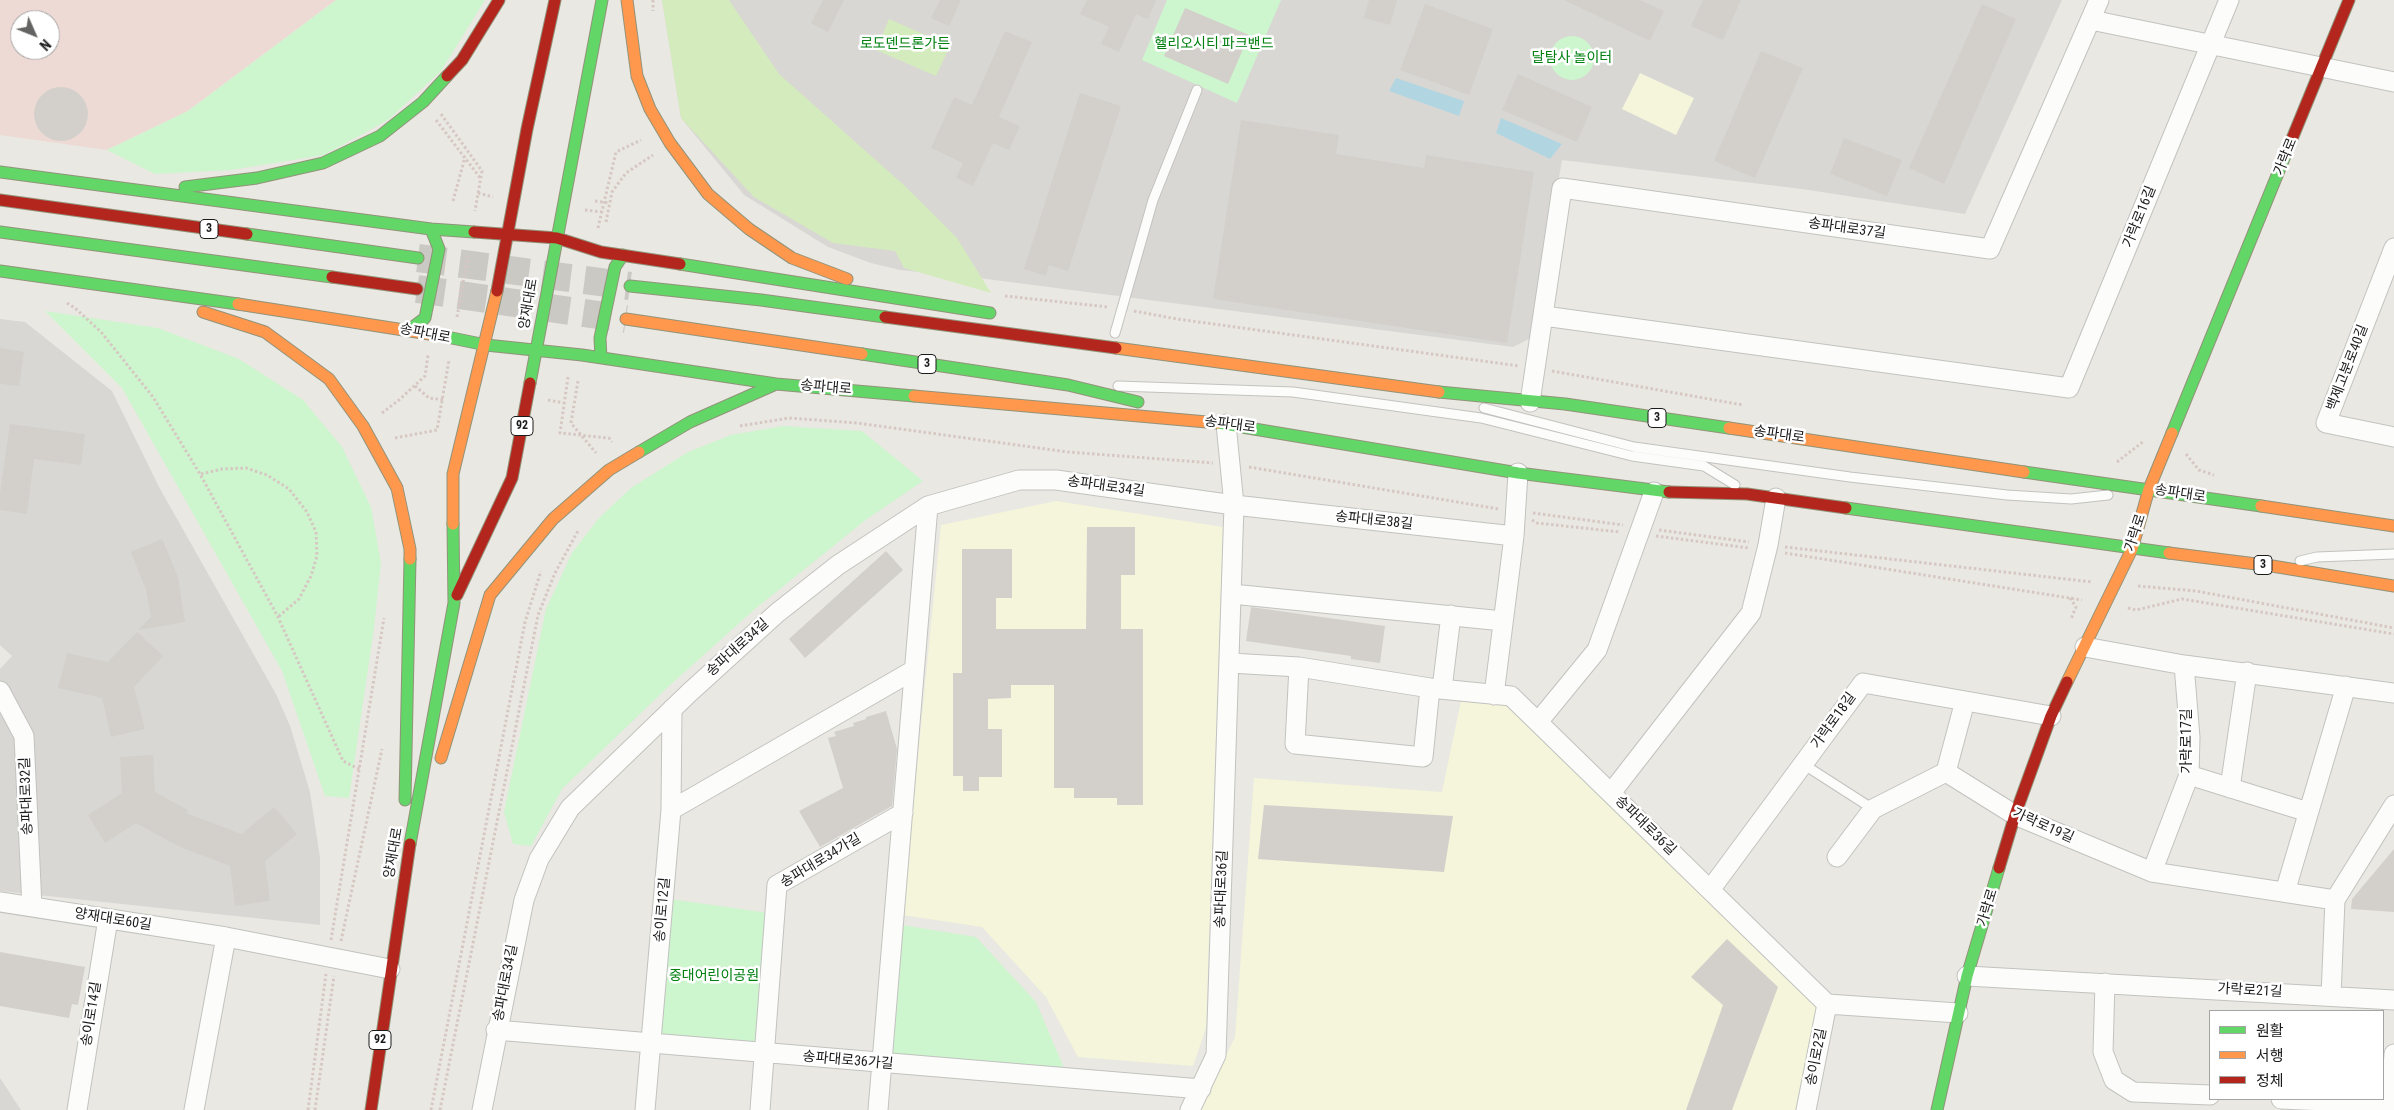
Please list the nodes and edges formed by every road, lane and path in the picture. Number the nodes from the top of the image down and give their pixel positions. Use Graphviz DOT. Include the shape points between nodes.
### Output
graph roads {
  1 [pos="499,0"];
  2 [pos="554,0"];
  3 [pos="602,0"];
  4 [pos="627,0"];
  5 [pos="653,0"];
  6 [pos="2099,0"];
  7 [pos="2230,0"];
  8 [pos="2350,0"];
  9 [pos="653,18"];
  10 [pos="2091,20"];
  11 [pos="2211,45"];
  12 [pos="2323,67"];
  13 [pos="2394,82"];
  14 [pos="1196,90"];
  15 [pos="425,100"];
  16 [pos="662,130"];
  17 [pos="660,151"];
  18 [pos="465,157"];
  19 [pos="0,172"];
  20 [pos="481,179"];
  21 [pos="136,190"];
  22 [pos="0,200"];
  23 [pos="453,201"];
  24 [pos="595,201"];
  25 [pos="604,202"];
  26 [pos="610,203"];
  27 [pos="602,212"];
  28 [pos="606,222"];
  29 [pos="431,228"];
  30 [pos="0,232"];
  31 [pos="472,232"];
  32 [pos="509,236"];
  33 [pos="557,238"];
  34 [pos="2394,248"];
  35 [pos="623,255"];
  36 [pos="418,258"];
  37 [pos="0,271"];
  38 [pos="630,286"];
  39 [pos="128,287"];
  40 [pos="417,289"];
  41 [pos="998,295"];
  42 [pos="897,298"];
  43 [pos="59,299"];
  44 [pos="1121,308"];
  45 [pos="1001,315"];
  46 [pos="1544,316"];
  47 [pos="626,319"];
  48 [pos="409,330"];
  49 [pos="1110,332"];
  50 [pos="453,339"];
  51 [pos="486,345"];
  52 [pos="536,351"];
  53 [pos="428,354"];
  54 [pos="1163,355"];
  55 [pos="601,358"];
  56 [pos="1535,368"];
  57 [pos="578,381"];
  58 [pos="776,384"];
  59 [pos="1068,385"];
  60 [pos="415,386"];
  61 [pos="1429,391"];
  62 [pos="565,396"];
  63 [pos="443,400"];
  64 [pos="1530,402"];
  65 [pos="1752,407"];
  66 [pos="380,414"];
  67 [pos="562,421"];
  68 [pos="571,423"];
  69 [pos="1226,424"];
  70 [pos="736,427"];
  71 [pos="580,435"];
  72 [pos="2394,436"];
  73 [pos="609,438"];
  74 [pos="374,446"];
  75 [pos="2181,447"];
  76 [pos="599,457"];
  77 [pos="1231,464"];
  78 [pos="2199,470"];
  79 [pos="1518,473"];
  80 [pos="200,474"];
  81 [pos="2149,489"];
  82 [pos="1654,492"];
  83 [pos="1747,494"];
  84 [pos="1776,498"];
  85 [pos="1234,505"];
  86 [pos="928,506"];
  87 [pos="1516,512"];
  88 [pos="584,523"];
  89 [pos="2394,526"];
  90 [pos="1640,531"];
  91 [pos="1514,536"];
  92 [pos="1768,548"];
  93 [pos="2132,548"];
  94 [pos="2394,554"];
  95 [pos="2272,566"];
  96 [pos="542,569"];
  97 [pos="2116,585"];
  98 [pos="2394,586"];
  99 [pos="1232,594"];
  100 [pos="454,603"];
  101 [pos="2107,603"];
  102 [pos="385,611"];
  103 [pos="1451,615"];
  104 [pos="278,617"];
  105 [pos="1503,621"];
  106 [pos="2394,628"];
  107 [pos="2394,634"];
  108 [pos="2085,647"];
  109 [pos="1230,662"];
  110 [pos="2184,665"];
  111 [pos="1299,667"];
  112 [pos="914,670"];
  113 [pos="2246,672"];
  114 [pos="2346,686"];
  115 [pos="1436,688"];
  116 [pos="0,691"];
  117 [pos="2394,693"];
  118 [pos="1494,695"];
  119 [pos="1965,701"];
  120 [pos="672,709"];
  121 [pos="2051,716"];
  122 [pos="1538,722"];
  123 [pos="384,739"];
  124 [pos="1803,764"];
  125 [pos="361,770"];
  126 [pos="437,772"];
  127 [pos="1946,772"];
  128 [pos="2189,775"];
  129 [pos="2230,788"];
  130 [pos="431,791"];
  131 [pos="1611,793"];
  132 [pos="2394,805"];
  133 [pos="1873,809"];
  134 [pos="671,810"];
  135 [pos="2308,812"];
  136 [pos="902,813"];
  137 [pos="2015,815"];
  138 [pos="1837,857"];
  139 [pos="2152,872"];
  140 [pos="403,884"];
  141 [pos="1710,890"];
  142 [pos="2285,892"];
  143 [pos="2335,900"];
  144 [pos="0,902"];
  145 [pos="32,907"];
  146 [pos="108,919"];
  147 [pos="226,937"];
  148 [pos="333,957"];
  149 [pos="390,969"];
  150 [pos="1968,976"];
  151 [pos="2106,983"];
  152 [pos="2332,996"];
  153 [pos="2394,1000"];
  154 [pos="1828,1004"];
  155 [pos="1958,1013"];
  156 [pos="496,1030"];
  157 [pos="652,1044"];
  158 [pos="764,1054"];
  159 [pos="2394,1054"];
  160 [pos="882,1064"];
  161 [pos="1201,1089"];
  162 [pos="2209,1095"];
  163 [pos="2297,1100"];
  164 [pos="2391,1106"];
  165 [pos="77,1110"];
  166 [pos="194,1110"];
  167 [pos="308,1110"];
  168 [pos="315,1110"];
  169 [pos="371,1110"];
  170 [pos="431,1110"];
  171 [pos="440,1110"];
  172 [pos="482,1110"];
  173 [pos="646,1110"];
  174 [pos="760,1110"];
  175 [pos="878,1110"];
  176 [pos="1190,1110"];
  177 [pos="1806,1110"];
  178 [pos="1937,1110"];
  1 -- 15 [label="main road" via="462,60"];
  2 -- 32 [label="main road, 양재대로 / 92"];
  3 -- 33 [label="main road, 양재대로 / 92"];
  4 -- 16 [label="main road" via="637,76"];
  5 -- 9 [label="path"];
  6 -- 10 [label="street, 송파대로37길"];
  7 -- 11 [label="street, 가락로16길"];
  8 -- 12 [label="main road, 가락로"];
  10 -- 11 [label="street"];
  10 -- 46 [label="street, 송파대로37길" via="1990,249 1562,188"];
  11 -- 12 [label="street"];
  11 -- 46 [label="street, 가락로16길" via="2069,388"];
  12 -- 13 [label="street"];
  12 -- 81 [label="main road, 가락로"];
  14 -- 44 [label="lane" via="1153,200"];
  15 -- 18 [label="path"];
  15 -- 20 [label="path" via="482,171"];
  15 -- 21 [label="main road" via="380,136 323,163 257,178"];
  16 -- 25 [label="path" via="616,152"];
  16 -- 42 [label="main road" via="708,194 749,229 792,258"];
  17 -- 26 [label="path" via="626,173 612,192"];
  18 -- 20 [label="path"];
  18 -- 23 [label="path"];
  19 -- 21 [label="main road"];
  20 -- 31 [label="path"];
  21 -- 29 [label="main road"];
  22 -- 36 [label="main road, 3"];
  24 -- 25 [label="path"];
  25 -- 26 [label="path"];
  25 -- 27 [label="path"];
  26 -- 28 [label="path"];
  29 -- 31 [label="main road"];
  29 -- 48 [label="main road" via="439,249 425,318"];
  30 -- 40 [label="main road, 3"];
  31 -- 32 [label="main road"];
  31 -- 50 [label="path"];
  32 -- 33 [label="main road"];
  32 -- 51 [label="main road, 양재대로 / 92"];
  33 -- 35 [label="main road" via="601,252"];
  33 -- 52 [label="main road, 양재대로 / 92"];
  34 -- 72 [label="street, 백제고분로40길" via="2326,423"];
  35 -- 42 [label="main road"];
  35 -- 55 [label="main road" via="616,266 600,338"];
  37 -- 39 [label="main road, 송파대로"];
  38 -- 54 [label="main road, 3" via="761,300"];
  39 -- 48 [label="main road, 송파대로"];
  39 -- 74 [label="main road" via="265,332 329,379"];
  41 -- 44 [label="path"];
  42 -- 45 [label="main road"];
  43 -- 80 [label="path" via="75,308 102,332 153,397"];
  44 -- 49 [label="lane"];
  44 -- 56 [label="path" via="1177,319"];
  46 -- 56 [label="street, 송파대로37길"];
  47 -- 59 [label="main road, 3"];
  48 -- 50 [label="main road, 송파대로"];
  49 -- 54 [label="main road"];
  50 -- 51 [label="main road, 송파대로"];
  50 -- 63 [label="path"];
  51 -- 52 [label="main road, 송파대로"];
  51 -- 100 [label="main road, 양재대로 / 92" via="453,474"];
  52 -- 55 [label="main road, 송파대로"];
  52 -- 100 [label="main road, 양재대로 / 92" via="512,478"];
  53 -- 60 [label="path" via="425,376"];
  54 -- 61 [label="main road, 송파대로 / 3"];
  55 -- 58 [label="main road, 송파대로"];
  56 -- 64 [label="street, 송파대로37길"];
  56 -- 65 [label="path"];
  57 -- 68 [label="path"];
  58 -- 69 [label="main road, 송파대로"];
  58 -- 126 [label="main road" via="690,422 623,461 553,519 490,595"];
  59 -- 69 [label="main road, 3"];
  59 -- 83 [label="lane" via="1293,392 1481,418 1632,456 1704,466"];
  60 -- 63 [label="path" via="428,398"];
  60 -- 66 [label="path"];
  61 -- 64 [label="main road, 송파대로 / 3"];
  61 -- 81 [label="lane" via="1634,447 2007,495 2071,499"];
  62 -- 67 [label="path"];
  63 -- 74 [label="path" via="437,430 386,440"];
  64 -- 81 [label="main road, 송파대로 / 3"];
  67 -- 68 [label="path"];
  67 -- 71 [label="path" via="560,433"];
  68 -- 71 [label="path"];
  69 -- 77 [label="street, 송파대로36길"];
  69 -- 79 [label="main road, 송파대로 / 3"];
  70 -- 77 [label="path" via="789,418 857,423 1068,452"];
  71 -- 73 [label="path"];
  71 -- 76 [label="path"];
  74 -- 140 [label="main road" via="397,488 410,548"];
  75 -- 78 [label="path"];
  77 -- 85 [label="street, 송파대로36길"];
  77 -- 87 [label="path"];
  79 -- 82 [label="main road, 송파대로 / 3"];
  79 -- 87 [label="street"];
  80 -- 104 [label="path"];
  80 -- 104 [label="path" via="246,468 267,475 289,489 307,512 316,532 317,556 312,576 299,598"];
  81 -- 89 [label="main road, 송파대로 / 3"];
  81 -- 93 [label="main road, 가락로"];
  82 -- 83 [label="main road, 송파대로 / 3"];
  82 -- 90 [label="street"];
  83 -- 84 [label="main road, 송파대로 / 3"];
  84 -- 92 [label="street"];
  84 -- 93 [label="main road, 송파대로 / 3"];
  85 -- 86 [label="street, 송파대로34길" via="1056,480 1019,480"];
  85 -- 91 [label="street, 송파대로38길"];
  85 -- 99 [label="street, 송파대로36길"];
  86 -- 112 [label="street"];
  86 -- 120 [label="street, 송파대로34길" via="838,565 777,613"];
  87 -- 90 [label="path"];
  87 -- 90 [label="path" via="1537,523"];
  87 -- 91 [label="street"];
  88 -- 171 [label="path" via="555,573 538,615"];
  90 -- 92 [label="path"];
  90 -- 122 [label="street" via="1597,650"];
  91 -- 105 [label="street"];
  92 -- 97 [label="path"];
  92 -- 101 [label="path"];
  92 -- 131 [label="street" via="1751,613"];
  93 -- 95 [label="main road, 송파대로 / 3"];
  93 -- 97 [label="main road, 가락로"];
  94 -- 95 [label="lane" via="2318,557"];
  95 -- 98 [label="main road, 송파대로 / 3"];
  96 -- 170 [label="path" via="525,622"];
  97 -- 101 [label="main road, 가락로"];
  97 -- 106 [label="path" via="2196,591"];
  99 -- 103 [label="street"];
  99 -- 109 [label="street, 송파대로36길"];
  100 -- 140 [label="main road, 양재대로 / 92"];
  101 -- 107 [label="path" via="2136,610 2182,599"];
  101 -- 108 [label="main road, 가락로"];
  102 -- 125 [label="path"];
  103 -- 105 [label="street"];
  103 -- 115 [label="street"];
  104 -- 125 [label="path" via="343,760"];
  105 -- 118 [label="street"];
  108 -- 110 [label="street"];
  108 -- 121 [label="main road, 가락로"];
  109 -- 111 [label="street, 송파대로36길"];
  109 -- 161 [label="street, 송파대로36길" via="1216,1055"];
  110 -- 113 [label="street"];
  110 -- 128 [label="street, 가락로17길" via="2190,738"];
  111 -- 115 [label="street, 송파대로36길"];
  111 -- 115 [label="street" via="1295,744 1423,757"];
  112 -- 134 [label="street"];
  112 -- 136 [label="street"];
  113 -- 114 [label="street"];
  113 -- 129 [label="street"];
  114 -- 117 [label="street"];
  114 -- 135 [label="street"];
  115 -- 118 [label="street, 송파대로36길"];
  116 -- 145 [label="street, 송파대로32길" via="24,736"];
  118 -- 122 [label="street, 송파대로36길" via="1510,696"];
  119 -- 121 [label="street, 가락로18길"];
  119 -- 124 [label="street, 가락로18길" via="1863,682"];
  119 -- 127 [label="street"];
  120 -- 134 [label="street, 송이로12길"];
  120 -- 156 [label="street, 송파대로34길" via="570,808 539,859 524,900"];
  121 -- 137 [label="main road, 가락로"];
  122 -- 131 [label="street, 송파대로36길"];
  123 -- 148 [label="path"];
  124 -- 133 [label="lane"];
  124 -- 141 [label="street, 가락로18길"];
  125 -- 148 [label="path"];
  127 -- 133 [label="street"];
  127 -- 137 [label="street, 가락로19길"];
  128 -- 129 [label="street"];
  128 -- 139 [label="street, 가락로17길"];
  129 -- 135 [label="street"];
  130 -- 140 [label="main road"];
  131 -- 141 [label="street, 송파대로36길"];
  132 -- 143 [label="street"];
  133 -- 138 [label="street"];
  134 -- 157 [label="street, 송이로12길"];
  135 -- 142 [label="street"];
  136 -- 158 [label="street, 송파대로34가길" via="777,884"];
  136 -- 160 [label="street"];
  137 -- 139 [label="street, 가락로19길"];
  137 -- 150 [label="main road, 가락로"];
  139 -- 142 [label="street, 가락로19길"];
  140 -- 149 [label="main road, 양재대로 / 92"];
  141 -- 154 [label="street, 송파대로36길"];
  142 -- 143 [label="street, 가락로19길"];
  143 -- 152 [label="street"];
  144 -- 145 [label="street, 양재대로60길"];
  145 -- 146 [label="street, 양재대로60길"];
  146 -- 147 [label="street, 양재대로60길"];
  146 -- 165 [label="street, 송이로14길"];
  147 -- 148 [label="street, 양재대로60길"];
  147 -- 166 [label="street"];
  148 -- 149 [label="street, 양재대로60길"];
  148 -- 167 [label="path"];
  148 -- 168 [label="path"];
  149 -- 169 [label="main road, 양재대로 / 92"];
  150 -- 151 [label="street, 가락로21길"];
  150 -- 155 [label="main road, 가락로"];
  151 -- 152 [label="street, 가락로21길"];
  151 -- 162 [label="street" via="2103,1052 2114,1080 2133,1092"];
  152 -- 153 [label="street, 가락로21길"];
  154 -- 155 [label="street"];
  154 -- 177 [label="street, 송이로2길"];
  155 -- 178 [label="main road, 가락로"];
  156 -- 157 [label="street, 송파대로36가길"];
  156 -- 172 [label="street, 송파대로34길"];
  157 -- 158 [label="street, 송파대로36가길"];
  157 -- 173 [label="street, 송이로12길"];
  158 -- 160 [label="street, 송파대로36가길"];
  158 -- 174 [label="street, 송파대로34가길"];
  159 -- 164 [label="street"];
  160 -- 161 [label="street, 송파대로36가길"];
  160 -- 175 [label="street"];
  161 -- 176 [label="street, 송파대로36길"];
  163 -- 164 [label="street"];
}
